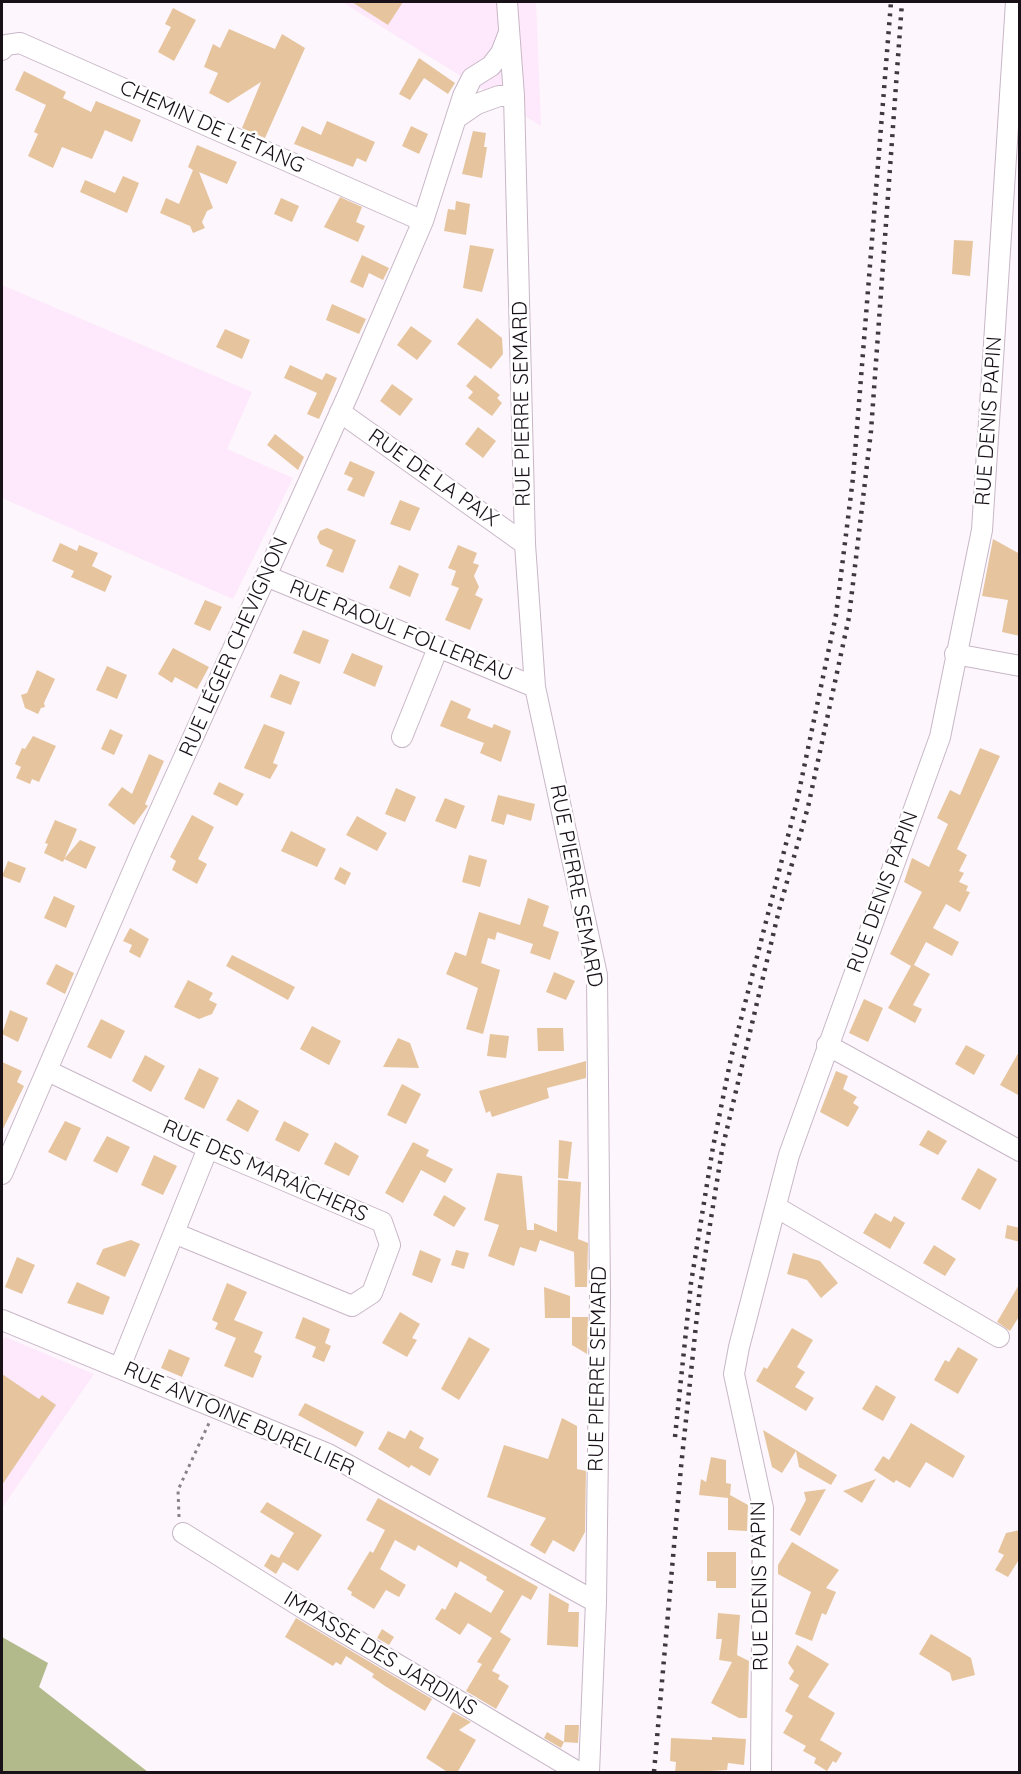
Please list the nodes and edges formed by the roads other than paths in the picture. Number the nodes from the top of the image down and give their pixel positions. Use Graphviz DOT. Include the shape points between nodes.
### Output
graph roads {
  1 [pos="507,2"];
  2 [pos="1016,2"];
  3 [pos="509,33"];
  4 [pos="2,50"];
  5 [pos="486,68"];
  6 [pos="514,96"];
  7 [pos="458,117"];
  8 [pos="423,221"];
  9 [pos="340,412"];
  10 [pos="525,544"];
  11 [pos="266,576"];
  12 [pos="438,648"];
  13 [pos="955,654"];
  14 [pos="1020,666"];
  15 [pos="535,687"];
  16 [pos="402,737"];
  17 [pos="827,1044"];
  18 [pos="48,1071"];
  19 [pos="208,1148"];
  20 [pos="1020,1151"];
  21 [pos="2,1174"];
  22 [pos="776,1207"];
  23 [pos="174,1233"];
  24 [pos="2,1320"];
  25 [pos="999,1337"];
  26 [pos="120,1367"];
  27 [pos="183,1533"];
  28 [pos="596,1602"];
  29 [pos="578,1773"];
  30 [pos="589,1773"];
  31 [pos="761,1773"];
  1 -- 3 [label="street, RUE PIERRE SEMARD"];
  2 -- 13 [label="street, RUE DENIS PAPIN" via="982,530"];
  3 -- 5 [label="street, RUE LÉGER CHEVIGNON" via="501,53"];
  3 -- 6 [label="street, RUE PIERRE SEMARD"];
  4 -- 8 [label="street, CHEMIN DE L'ÉTANG" via="6,45 20,43"];
  5 -- 6 [label="street" via="505,80"];
  5 -- 7 [label="street, RUE LÉGER CHEVIGNON" via="472,78"];
  6 -- 7 [label="street" via="488,100"];
  6 -- 10 [label="street, RUE PIERRE SEMARD"];
  7 -- 8 [label="street, RUE LÉGER CHEVIGNON"];
  8 -- 9 [label="street, RUE LÉGER CHEVIGNON"];
  9 -- 10 [label="street, RUE DE LA PAIX"];
  9 -- 11 [label="street, RUE LÉGER CHEVIGNON"];
  10 -- 15 [label="street, RUE PIERRE SEMARD"];
  11 -- 12 [label="street, RUE RAOUL FOLLEREAU"];
  11 -- 18 [label="street, RUE LÉGER CHEVIGNON" via="142,850"];
  12 -- 15 [label="street, RUE RAOUL FOLLEREAU"];
  12 -- 16 [label="street"];
  13 -- 14 [label="street"];
  13 -- 17 [label="street, RUE DENIS PAPIN" via="940,737"];
  15 -- 28 [label="street, RUE PIERRE SEMARD" via="597,975 600,1296"];
  17 -- 20 [label="street"];
  17 -- 22 [label="street, RUE DENIS PAPIN" via="789,1155"];
  18 -- 19 [label="street, RUE DES MARAÎCHERS"];
  18 -- 21 [label="street, RUE LÉGER CHEVIGNON"];
  19 -- 23 [label="street"];
  19 -- 23 [label="street, RUE DES MARAÎCHERS" via="381,1222 390,1245 372,1293 351,1306"];
  22 -- 25 [label="street"];
  22 -- 31 [label="street, RUE DENIS PAPIN" via="734,1374 763,1508"];
  23 -- 26 [label="street"];
  24 -- 26 [label="street, RUE ANTOINE BURELLIER"];
  26 -- 28 [label="street, RUE ANTOINE BURELLIER" via="328,1454"];
  27 -- 29 [label="street, IMPASSE DES JARDINS"];
  28 -- 30 [label="street, RUE PIERRE SEMARD"];
}
